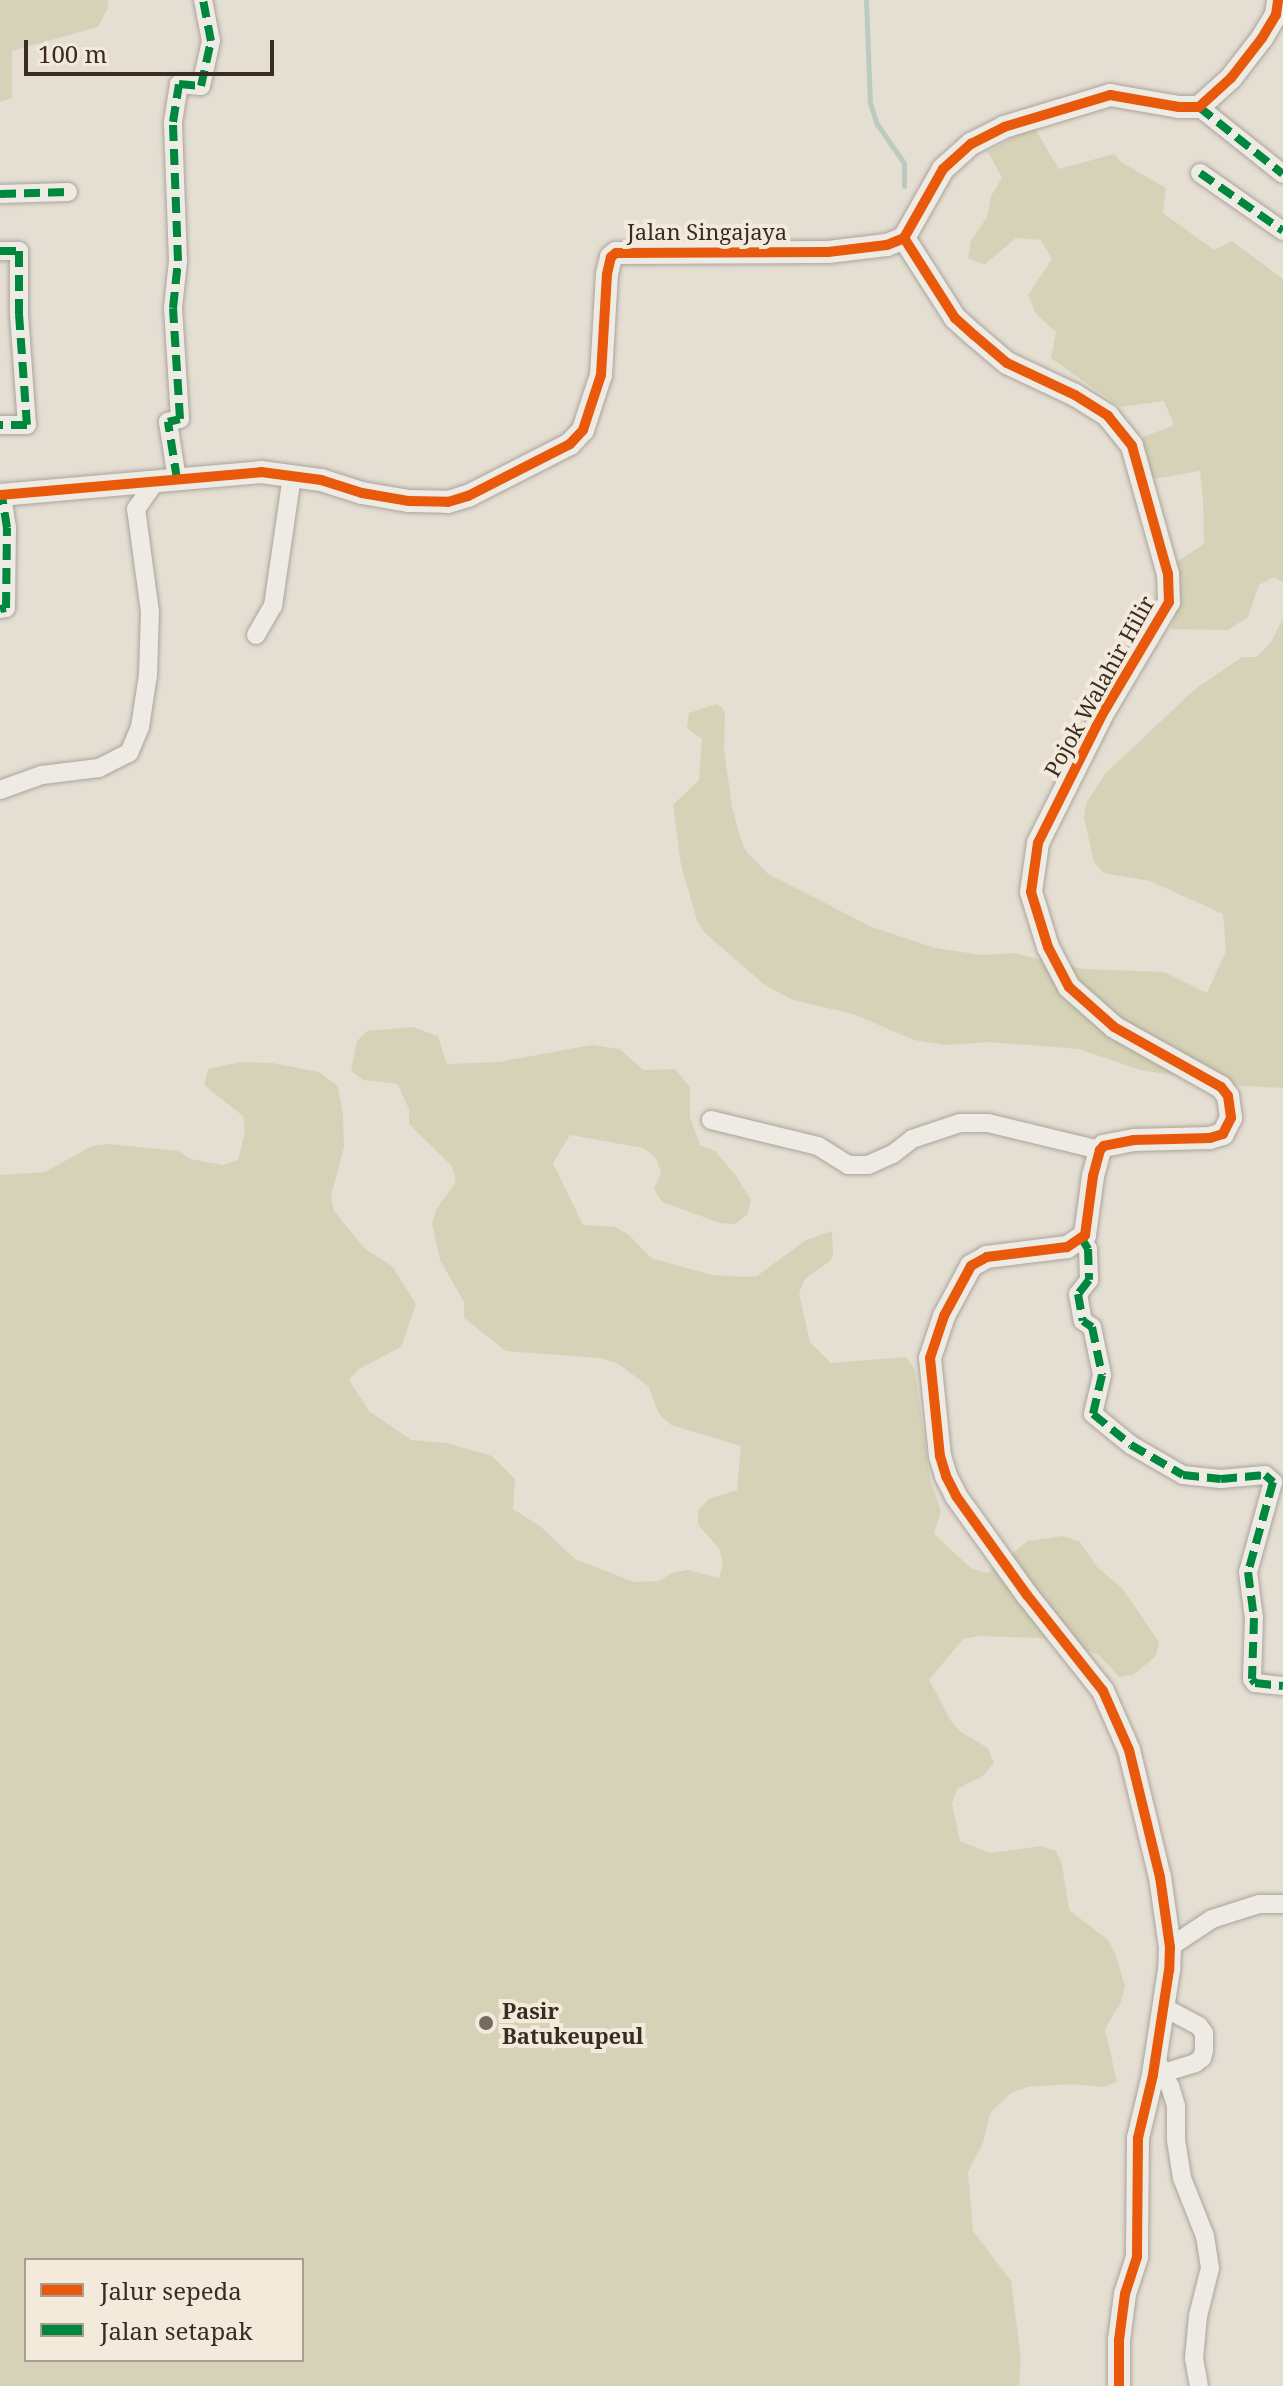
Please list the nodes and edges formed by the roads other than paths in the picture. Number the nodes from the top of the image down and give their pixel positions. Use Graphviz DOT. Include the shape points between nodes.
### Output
graph roads {
  1 [pos="203,0"];
  2 [pos="1278,0"];
  3 [pos="1199,107"];
  4 [pos="1200,173"];
  5 [pos="1283,174"];
  6 [pos="68,192"];
  7 [pos="0,194"];
  8 [pos="1283,231"];
  9 [pos="904,238"];
  10 [pos="0,251"];
  11 [pos="0,425"];
  12 [pos="292,475"];
  13 [pos="166,480"];
  14 [pos="1,495"];
  15 [pos="0,609"];
  16 [pos="256,635"];
  17 [pos="0,790"];
  18 [pos="711,1120"];
  19 [pos="1100,1150"];
  20 [pos="1082,1239"];
  21 [pos="1283,1686"];
  22 [pos="1283,1904"];
  23 [pos="1170,1947"];
  24 [pos="1164,2007"];
  25 [pos="1159,2066"];
  26 [pos="1119,2386"];
  27 [pos="1199,2386"];
  1 -- 13 [label="street" via="211,41 201,86 179,84 173,122 178,261 173,308 180,419 168,422"];
  2 -- 3 [label="street" via="1262,38 1231,78"];
  3 -- 5 [label="street"];
  3 -- 9 [label="street" via="1110,95 1004,127 971,144 943,169"];
  4 -- 8 [label="street"];
  6 -- 7 [label="street"];
  9 -- 12 [label="street, Jalan Singajaya" via="828,252 616,253 607,274 601,375 583,430 570,444 448,502 362,493"];
  9 -- 19 [label="street, Pojok Walahir Hilir" via="955,318 1007,363 1108,416 1132,446 1168,574 1169,602 1102,715 1038,843 1031,892 1048,947 1069,987 1114,1027 1221,1087 1231,1118 1223,1134 1210,1138 1134,1140"];
  10 -- 11 [label="street" via="19,251 27,425"];
  12 -- 13 [label="street, Jalan Singajaya" via="261,472"];
  12 -- 16 [label="street" via="273,606"];
  13 -- 14 [label="street, Jalan Singajaya"];
  13 -- 17 [label="street" via="136,509 150,612 148,675 140,727 129,753 99,768 42,775"];
  14 -- 15 [label="street" via="7,528 6,608"];
  18 -- 19 [label="street" via="818,1146 848,1165 868,1165 912,1139 960,1123 988,1123"];
  19 -- 20 [label="street"];
  20 -- 21 [label="street" via="1088,1249 1089,1280 1079,1291 1080,1305 1083,1321 1092,1327 1102,1375 1093,1414 1108,1429 1183,1475 1265,1475 1273,1482 1248,1572 1254,1618 1252,1679"];
  20 -- 23 [label="street" via="1067,1247 987,1257 971,1266 944,1316 930,1358 940,1456 956,1496 1103,1691 1129,1750 1160,1877"];
  22 -- 23 [label="street" via="1259,1904 1212,1919"];
  23 -- 24 [label="street"];
  24 -- 25 [label="street"];
  24 -- 25 [label="street" via="1199,2026 1204,2050 1195,2063"];
  25 -- 26 [label="street" via="1138,2138 1137,2257 1125,2294"];
  25 -- 27 [label="street" via="1176,2106 1182,2178 1205,2236 1210,2268 1195,2344"];
}
